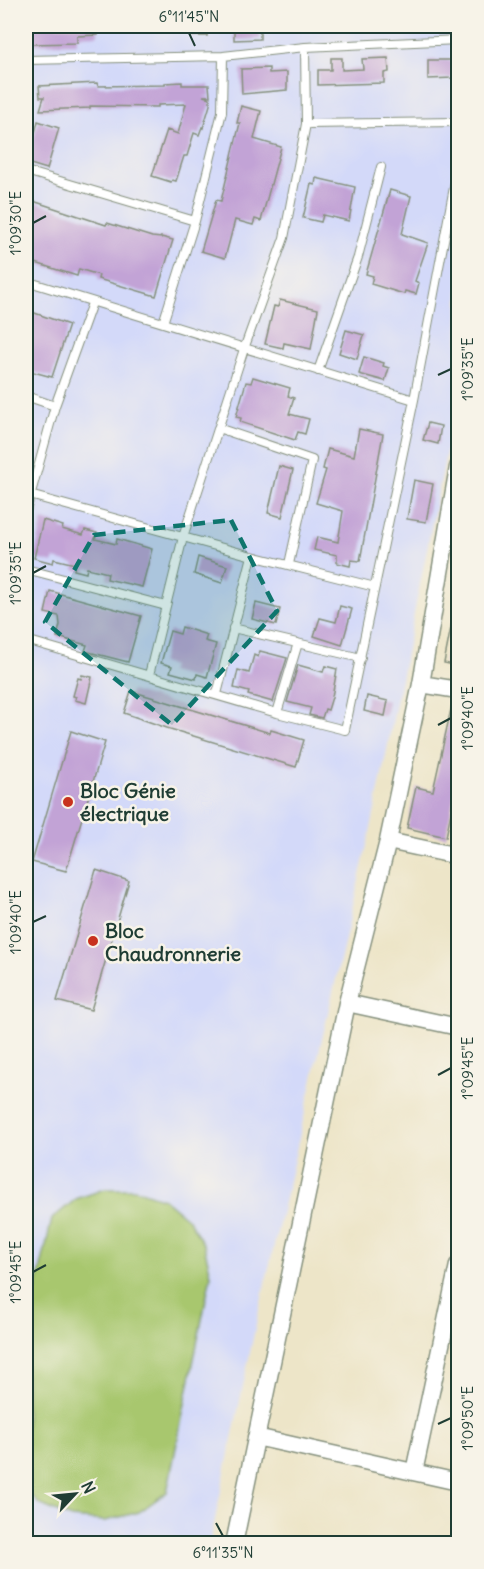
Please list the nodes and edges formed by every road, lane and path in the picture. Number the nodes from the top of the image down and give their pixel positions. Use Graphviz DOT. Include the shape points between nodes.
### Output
graph roads {
  1 [pos="459,40"];
  2 [pos="305,47"];
  3 [pos="223,56"];
  4 [pos="27,60"];
  5 [pos="26,72"];
  6 [pos="459,122"];
  7 [pos="306,124"];
  8 [pos="459,166"];
  9 [pos="381,167"];
  10 [pos="26,171"];
  11 [pos="195,221"];
  12 [pos="26,281"];
  13 [pos="92,303"];
  14 [pos="163,323"];
  15 [pos="244,349"];
  16 [pos="318,370"];
  17 [pos="26,396"];
  18 [pos="414,400"];
  19 [pos="55,405"];
  20 [pos="218,428"];
  21 [pos="459,467"];
  22 [pos="28,494"];
  23 [pos="26,511"];
  24 [pos="183,537"];
  25 [pos="252,556"];
  26 [pos="289,564"];
  27 [pos="26,569"];
  28 [pos="375,587"];
  29 [pos="166,606"];
  30 [pos="233,628"];
  31 [pos="26,640"];
  32 [pos="298,644"];
  33 [pos="361,658"];
  34 [pos="149,675"];
  35 [pos="421,684"];
  36 [pos="459,690"];
  37 [pos="217,694"];
  38 [pos="277,713"];
  39 [pos="388,841"];
  40 [pos="459,856"];
  41 [pos="347,1003"];
  42 [pos="459,1027"];
  43 [pos="459,1265"];
  44 [pos="452,1325"];
  45 [pos="256,1437"];
  46 [pos="414,1472"];
  47 [pos="459,1482"];
  48 [pos="234,1544"];
  1 -- 2 [label="lane"];
  2 -- 3 [label="lane"];
  2 -- 7 [label="lane"];
  3 -- 4 [label="lane"];
  3 -- 11 [label="lane" via="222,112"];
  4 -- 5 [label="lane"];
  6 -- 7 [label="lane"];
  7 -- 15 [label="lane" via="284,238"];
  8 -- 18 [label="lane"];
  9 -- 16 [label="lane" via="358,257"];
  10 -- 11 [label="lane"];
  11 -- 14 [label="lane"];
  12 -- 13 [label="lane"];
  13 -- 14 [label="lane"];
  13 -- 19 [label="lane"];
  14 -- 15 [label="lane"];
  15 -- 16 [label="lane"];
  15 -- 20 [label="lane"];
  16 -- 18 [label="lane"];
  17 -- 19 [label="lane"];
  18 -- 28 [label="lane"];
  19 -- 22 [label="lane"];
  20 -- 24 [label="lane"];
  20 -- 26 [label="lane" via="312,460"];
  21 -- 35 [label="street"];
  22 -- 23 [label="lane"];
  22 -- 24 [label="lane"];
  24 -- 25 [label="lane"];
  24 -- 29 [label="lane"];
  25 -- 26 [label="lane"];
  25 -- 30 [label="lane"];
  26 -- 28 [label="lane"];
  27 -- 29 [label="lane"];
  28 -- 33 [label="lane"];
  29 -- 34 [label="lane"];
  30 -- 32 [label="lane"];
  30 -- 37 [label="lane"];
  31 -- 34 [label="lane"];
  32 -- 33 [label="lane"];
  32 -- 38 [label="lane"];
  33 -- 38 [label="lane" via="345,730"];
  34 -- 37 [label="lane"];
  35 -- 36 [label="street"];
  35 -- 39 [label="street"];
  37 -- 38 [label="lane"];
  39 -- 40 [label="street"];
  39 -- 41 [label="street"];
  41 -- 42 [label="street"];
  41 -- 45 [label="street"];
  43 -- 44 [label="street"];
  44 -- 46 [label="street"];
  45 -- 46 [label="street"];
  45 -- 48 [label="street"];
  46 -- 47 [label="street"];
}
